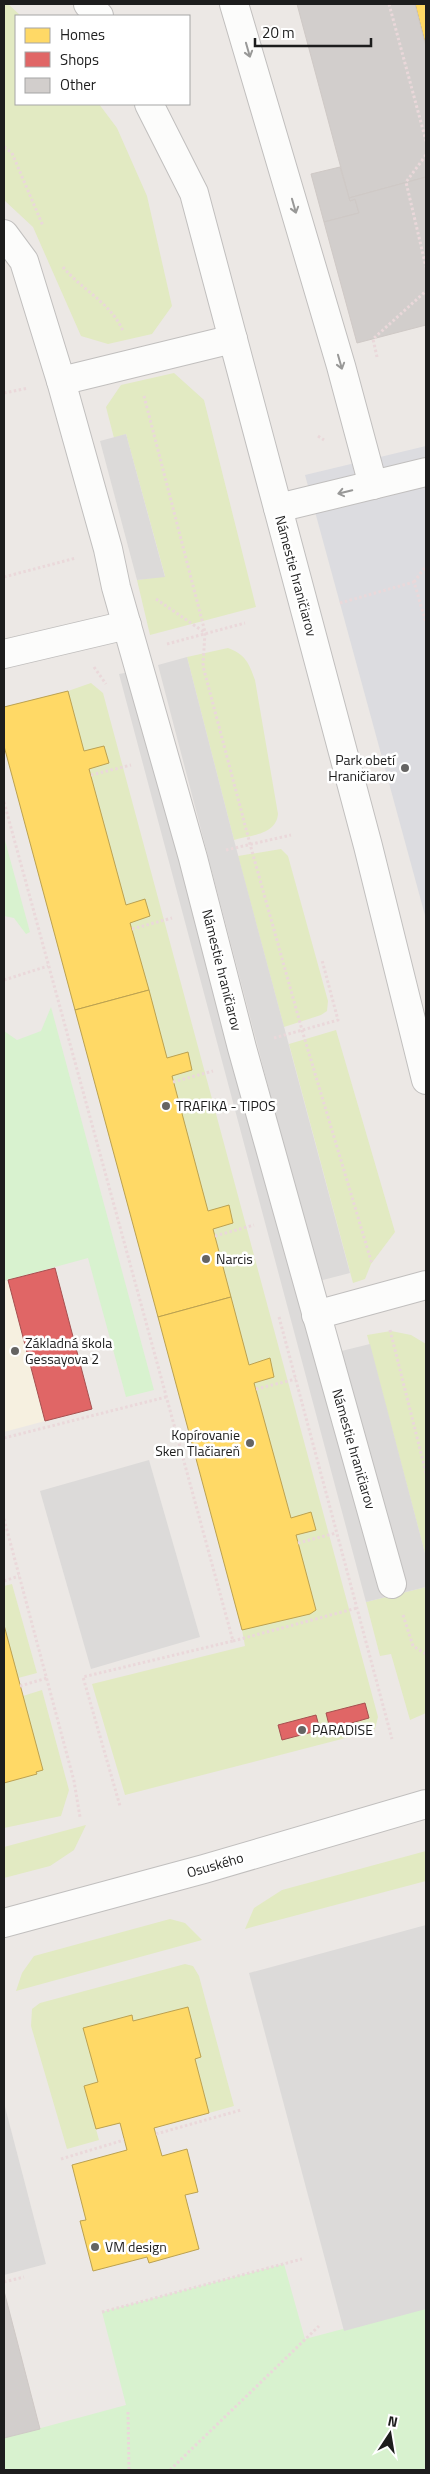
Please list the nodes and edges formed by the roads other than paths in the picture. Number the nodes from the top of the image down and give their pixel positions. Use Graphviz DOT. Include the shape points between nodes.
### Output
graph roads {
  1 [pos="88,4"];
  2 [pos="234,4"];
  3 [pos="97,15"];
  4 [pos="150,105"];
  5 [pos="4,234"];
  6 [pos="233,339"];
  7 [pos="61,381"];
  8 [pos="426,472"];
  9 [pos="373,485"];
  10 [pos="278,508"];
  11 [pos="127,625"];
  12 [pos="4,654"];
  13 [pos="426,1080"];
  14 [pos="426,1286"];
  15 [pos="316,1314"];
  16 [pos="392,1584"];
  17 [pos="426,1804"];
  18 [pos="4,1923"];
  1 -- 3 [label="street"];
  2 -- 9 [label="street, one-way"];
  4 -- 6 [label="street, Námestie hraničiarov" via="194,193"];
  5 -- 7 [label="street, Námestie hraničiarov" via="24,261"];
  6 -- 7 [label="street"];
  6 -- 10 [label="street, Námestie hraničiarov"];
  7 -- 11 [label="street, Námestie hraničiarov"];
  8 -- 9 [label="street, Námestie hraničiarov"];
  9 -- 10 [label="street, Námestie hraničiarov, one-way"];
  10 -- 13 [label="street, Námestie hraničiarov"];
  11 -- 12 [label="street"];
  11 -- 15 [label="street, Námestie hraničiarov"];
  14 -- 15 [label="street"];
  15 -- 16 [label="street, Námestie hraničiarov"];
  17 -- 18 [label="street, Osuského"];
}
